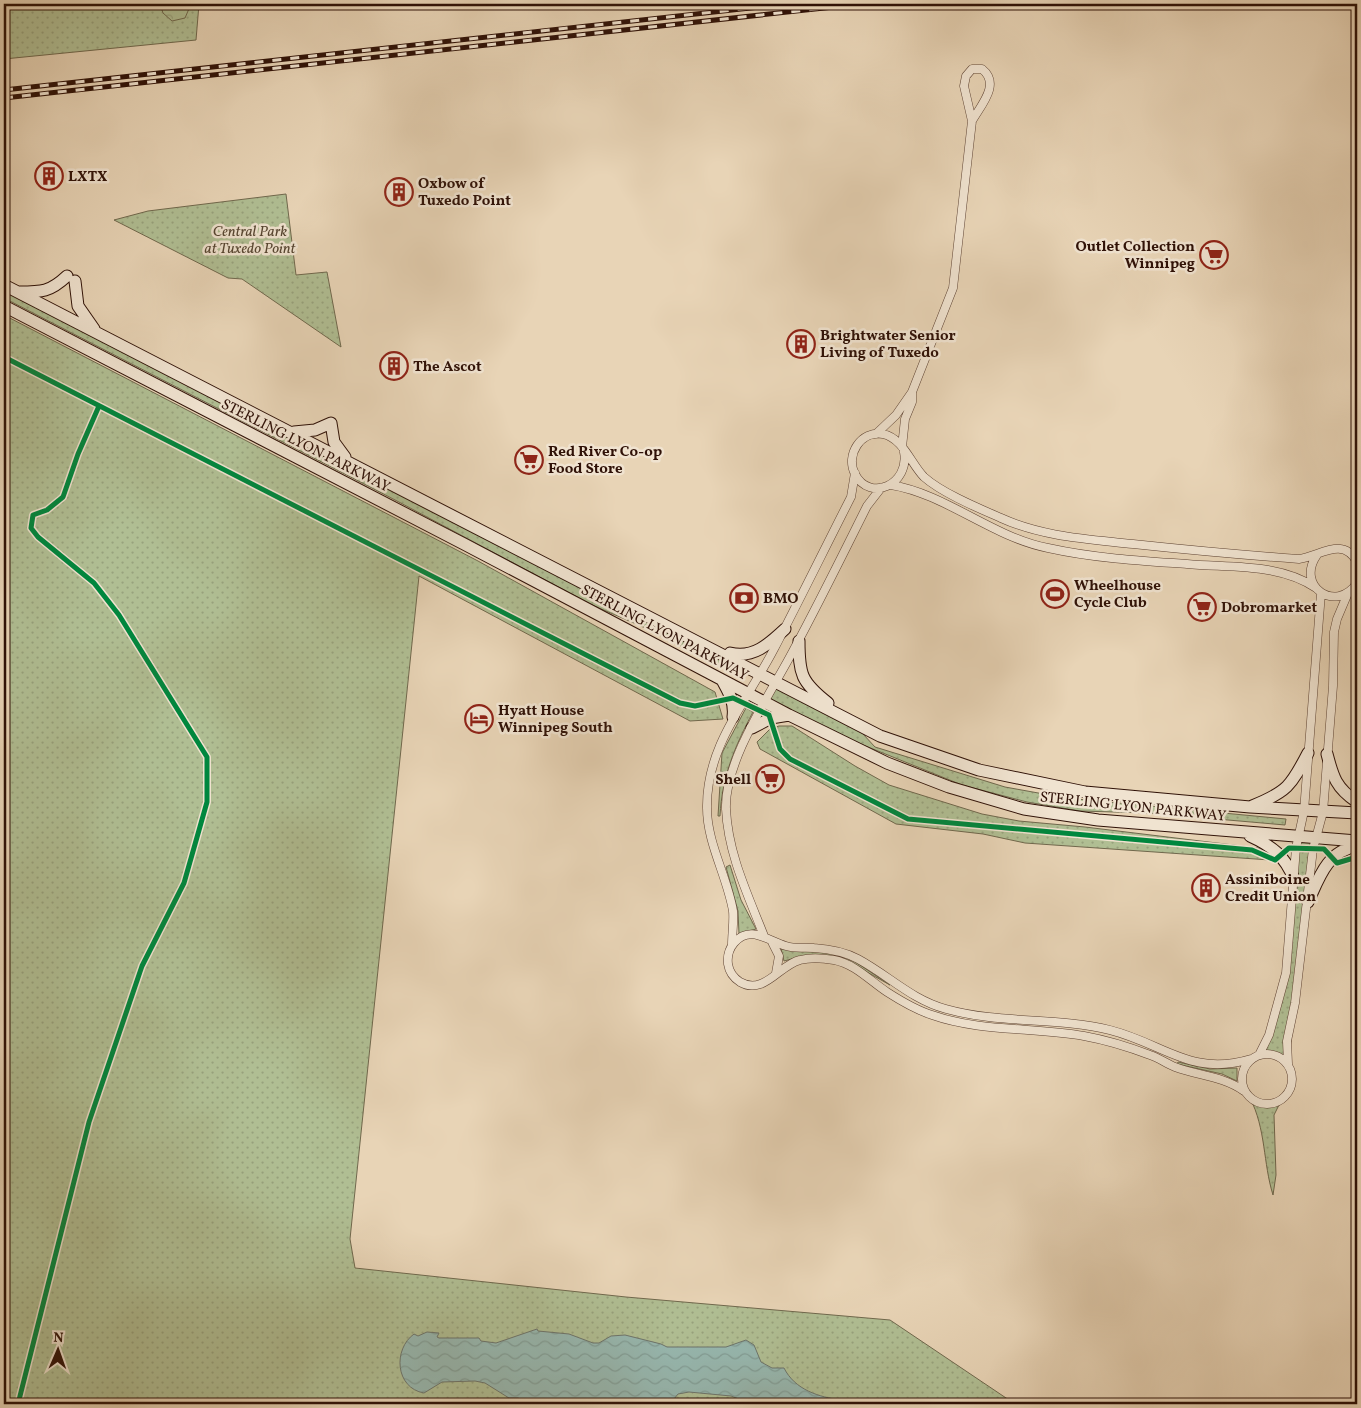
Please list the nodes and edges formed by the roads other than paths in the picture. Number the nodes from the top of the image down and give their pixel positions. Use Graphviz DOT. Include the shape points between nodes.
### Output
graph roads {
  1 [pos="972,121"];
  2 [pos="4,285"];
  3 [pos="16,291"];
  4 [pos="4,306"];
  5 [pos="99,334"];
  6 [pos="912,392"];
  7 [pos="292,432"];
  8 [pos="875,434"];
  9 [pos="903,450"];
  10 [pos="350,462"];
  11 [pos="855,473"];
  12 [pos="891,485"];
  13 [pos="881,488"];
  14 [pos="1317,555"];
  15 [pos="1356,559"];
  16 [pos="1354,588"];
  17 [pos="1319,590"];
  18 [pos="784,629"];
  19 [pos="798,641"];
  20 [pos="710,647"];
  21 [pos="761,673"];
  22 [pos="721,679"];
  23 [pos="777,682"];
  24 [pos="748,693"];
  25 [pos="766,702"];
  26 [pos="789,715"];
  27 [pos="733,717"];
  28 [pos="850,721"];
  29 [pos="752,728"];
  30 [pos="1308,753"];
  31 [pos="1327,754"];
  32 [pos="1357,802"];
  33 [pos="1250,807"];
  34 [pos="1304,811"];
  35 [pos="1322,812"];
  36 [pos="1357,813"];
  37 [pos="1241,832"];
  38 [pos="1300,837"];
  39 [pos="1317,839"];
  40 [pos="1357,841"];
  41 [pos="1357,846"];
  42 [pos="1294,879"];
  43 [pos="1308,902"];
  44 [pos="764,936"];
  45 [pos="771,940"];
  46 [pos="732,945"];
  47 [pos="776,973"];
  48 [pos="1258,1055"];
  49 [pos="1251,1059"];
  50 [pos="1288,1064"];
  51 [pos="1244,1091"];
  1 -- 1 [label="street" via="992,81 982,69 972,69 964,86"];
  1 -- 6 [label="street" via="953,288"];
  2 -- 3 [label="main road, STERLING LYON PARKWAY"];
  3 -- 5 [label="main road, STERLING LYON PARKWAY"];
  3 -- 5 [label="main road" via="36,292 54,288 71,278 78,306"];
  4 -- 22 [label="main road, STERLING LYON PARKWAY"];
  5 -- 7 [label="main road, STERLING LYON PARKWAY"];
  6 -- 8 [label="street" via="896,414"];
  6 -- 9 [label="street" via="912,402 905,418"];
  7 -- 10 [label="main road, STERLING LYON PARKWAY"];
  7 -- 10 [label="main road" via="315,430 331,423 334,442"];
  8 -- 9 [label="street" via="890,437"];
  8 -- 11 [label="street" via="867,436 855,447 852,463"];
  9 -- 12 [label="street" via="905,468"];
  9 -- 14 [label="street" via="925,477 944,490 1001,518 1045,533 1292,559"];
  10 -- 20 [label="main road, STERLING LYON PARKWAY"];
  11 -- 13 [label="street" via="866,484"];
  11 -- 18 [label="street" via="850,497"];
  12 -- 13 [label="street"];
  12 -- 17 [label="street" via="911,488 1002,534 1047,548 1281,572"];
  13 -- 19 [label="street" via="868,506"];
  14 -- 15 [label="street" via="1332,548 1348,551"];
  14 -- 17 [label="street" via="1310,575"];
  16 -- 17 [label="street" via="1335,597"];
  16 -- 31 [label="street" via="1337,618 1334,632"];
  17 -- 30 [label="street"];
  18 -- 20 [label="main road" via="768,645 742,656"];
  18 -- 21 [label="street"];
  19 -- 23 [label="street"];
  19 -- 28 [label="main road" via="801,675 806,685"];
  20 -- 21 [label="main road, STERLING LYON PARKWAY"];
  21 -- 23 [label="main road, STERLING LYON PARKWAY"];
  21 -- 24 [label="street"];
  22 -- 24 [label="main road, STERLING LYON PARKWAY"];
  22 -- 27 [label="main road" via="732,698"];
  23 -- 25 [label="street"];
  23 -- 28 [label="main road, STERLING LYON PARKWAY"];
  24 -- 25 [label="main road, STERLING LYON PARKWAY"];
  24 -- 27 [label="street"];
  25 -- 26 [label="main road, STERLING LYON PARKWAY"];
  25 -- 29 [label="street"];
  26 -- 29 [label="main road" via="772,718"];
  26 -- 37 [label="main road, STERLING LYON PARKWAY" via="887,763 949,787 1024,809 1098,820"];
  27 -- 46 [label="street" via="715,755 708,781 707,809 710,832 733,911"];
  28 -- 33 [label="main road, STERLING LYON PARKWAY" via="880,736 979,770 1085,792"];
  29 -- 44 [label="street" via="728,785 726,809 747,900"];
  30 -- 33 [label="main road" via="1296,778 1285,790"];
  30 -- 34 [label="street"];
  31 -- 32 [label="main road" via="1334,780"];
  31 -- 35 [label="street"];
  33 -- 34 [label="main road, STERLING LYON PARKWAY"];
  34 -- 35 [label="main road, STERLING LYON PARKWAY"];
  34 -- 38 [label="street"];
  35 -- 36 [label="main road, STERLING LYON PARKWAY"];
  35 -- 39 [label="street"];
  37 -- 38 [label="main road, STERLING LYON PARKWAY"];
  37 -- 42 [label="main road" via="1268,844 1281,855"];
  38 -- 39 [label="main road, STERLING LYON PARKWAY"];
  38 -- 42 [label="street"];
  39 -- 40 [label="main road, STERLING LYON PARKWAY"];
  39 -- 43 [label="street" via="1313,849"];
  41 -- 43 [label="main road" via="1333,857 1322,870"];
  42 -- 48 [label="street" via="1286,973 1269,1035"];
  43 -- 50 [label="street" via="1296,1003 1287,1041"];
  44 -- 45 [label="street"];
  44 -- 46 [label="street" via="746,935"];
  45 -- 47 [label="street" via="779,956"];
  45 -- 49 [label="street" via="788,947 837,951 857,958 914,996 944,1009 970,1015 1111,1030 1200,1064 1222,1066"];
  46 -- 47 [label="street" via="727,961 733,976 740,982 764,984"];
  47 -- 51 [label="street" via="800,960 838,961 856,968 893,995 931,1015 967,1024 1056,1032 1101,1040 1219,1078"];
  48 -- 49 [label="street"];
  48 -- 50 [label="street" via="1276,1055"];
  49 -- 51 [label="street" via="1242,1074"];
  50 -- 51 [label="street" via="1293,1080 1281,1101 1266,1105 1257,1103"];
}
